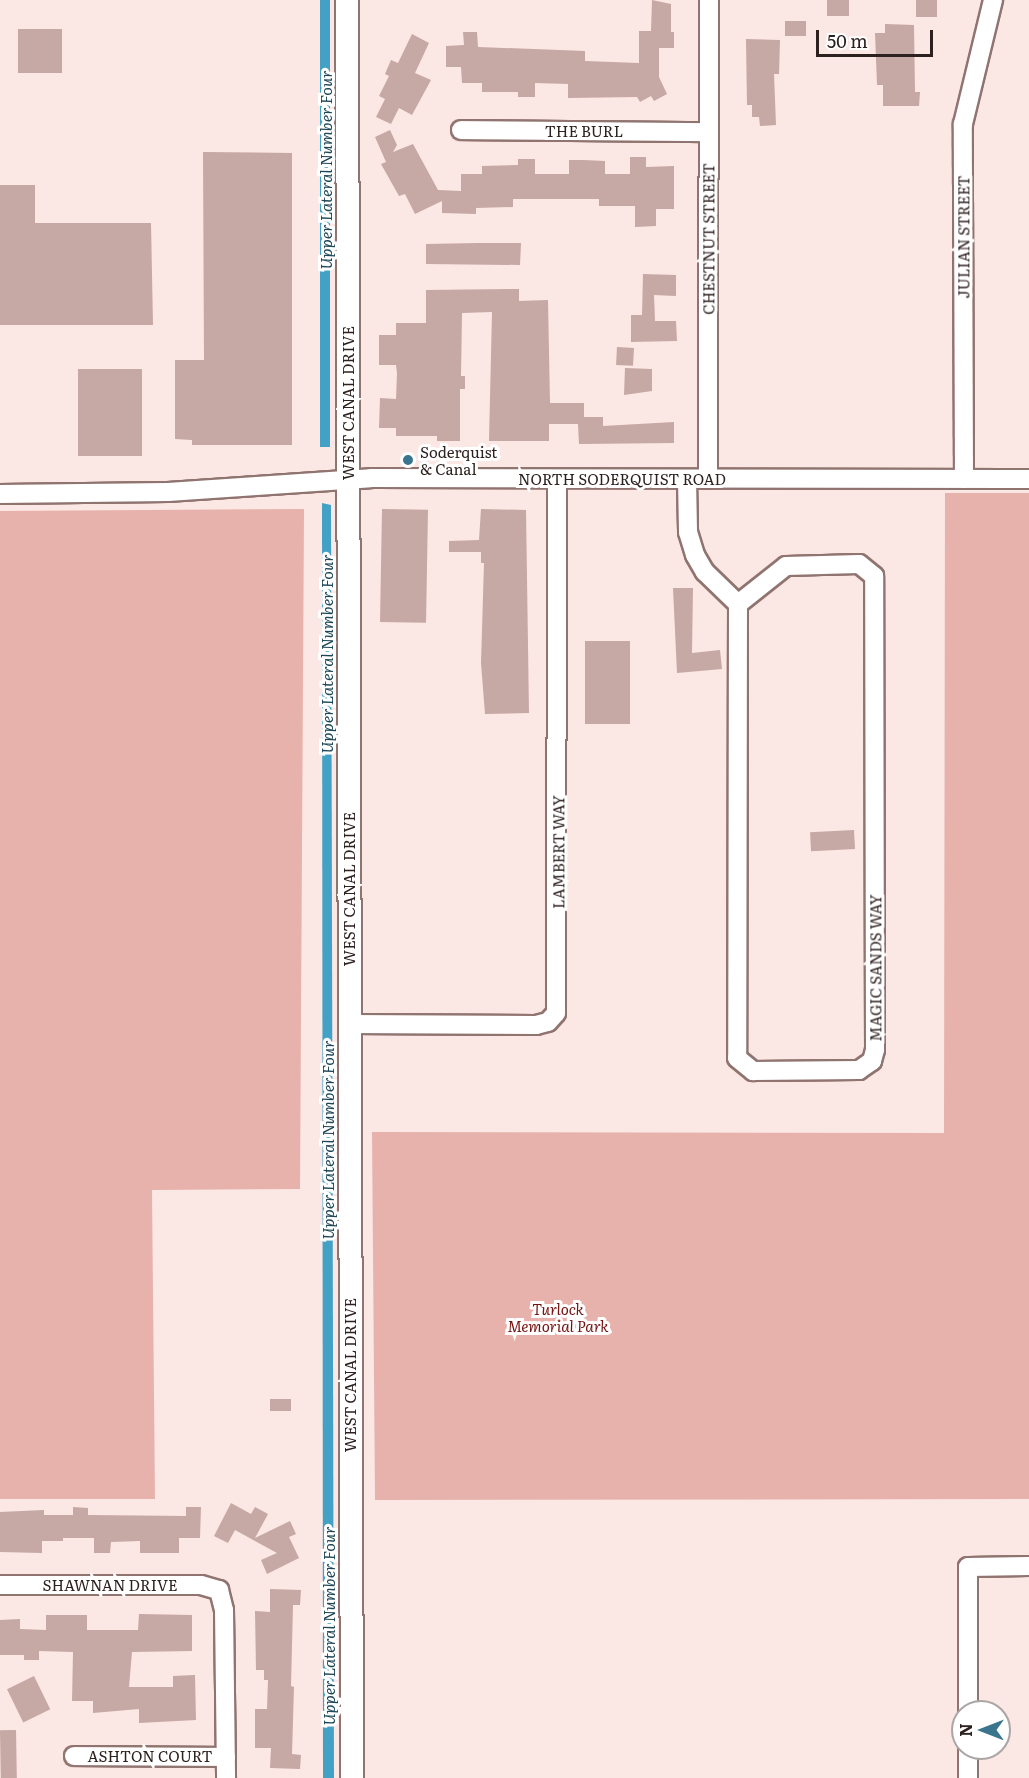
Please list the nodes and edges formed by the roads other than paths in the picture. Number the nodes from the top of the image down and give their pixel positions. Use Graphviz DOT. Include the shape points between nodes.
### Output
graph roads {
  1 [pos="347,0"];
  2 [pos="709,0"];
  3 [pos="993,0"];
  4 [pos="461,130"];
  5 [pos="708,132"];
  6 [pos="349,478"];
  7 [pos="687,479"];
  8 [pos="708,479"];
  9 [pos="964,479"];
  10 [pos="1029,479"];
  11 [pos="557,480"];
  12 [pos="0,494"];
  13 [pos="738,604"];
  14 [pos="349,1024"];
  15 [pos="1029,1566"];
  16 [pos="0,1585"];
  17 [pos="968,1700"];
  18 [pos="74,1756"];
  19 [pos="226,1757"];
  20 [pos="968,1760"];
  21 [pos="226,1778"];
  22 [pos="352,1778"];
  23 [pos="968,1778"];
  1 -- 6 [label="street, WEST CANAL DRIVE"];
  2 -- 5 [label="street, CHESTNUT STREET"];
  3 -- 9 [label="street, JULIAN STREET" via="963,124"];
  4 -- 5 [label="street, THE BURL"];
  5 -- 8 [label="street, CHESTNUT STREET"];
  6 -- 11 [label="street, NORTH SODERQUIST ROAD"];
  6 -- 12 [label="street, NORTH SODERQUIST ROAD" via="168,492"];
  6 -- 14 [label="street, WEST CANAL DRIVE"];
  7 -- 8 [label="street, NORTH SODERQUIST ROAD"];
  7 -- 11 [label="street, NORTH SODERQUIST ROAD"];
  7 -- 13 [label="street" via="688,532 695,555 705,572"];
  8 -- 9 [label="street, NORTH SODERQUIST ROAD"];
  9 -- 10 [label="street, NORTH SODERQUIST ROAD"];
  11 -- 14 [label="street, LAMBERT WAY" via="556,1012 548,1022 536,1025"];
  13 -- 13 [label="street, MAGIC SANDS WAY" via="737,1058 753,1071 859,1070 872,1062 875,1050 874,576 859,564 786,566"];
  14 -- 22 [label="street, WEST CANAL DRIVE"];
  15 -- 17 [label="street" via="968,1567"];
  16 -- 19 [label="street, SHAWNAN DRIVE" via="201,1585 219,1590 224,1610"];
  18 -- 19 [label="street, ASHTON COURT"];
  19 -- 21 [label="street"];
  20 -- 23 [label="street"];
}
